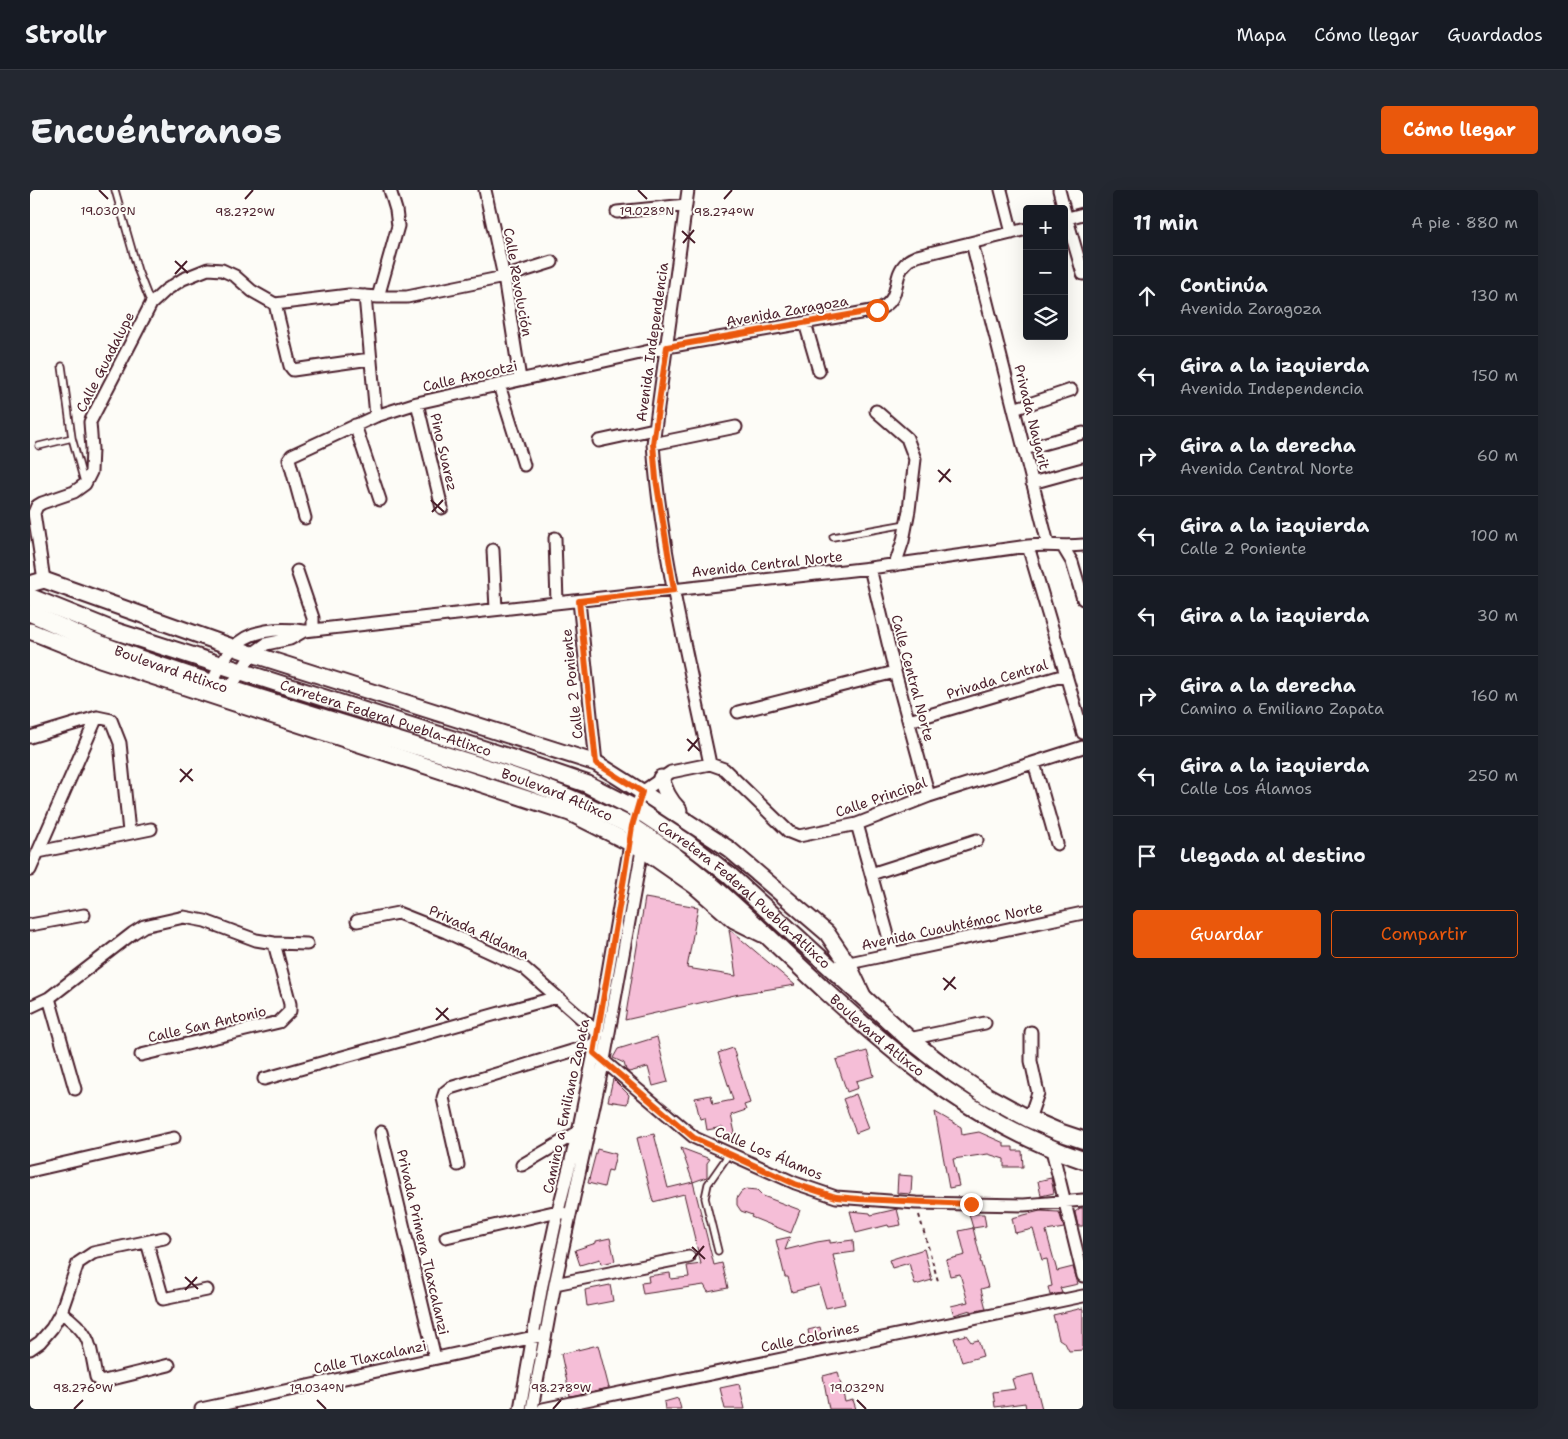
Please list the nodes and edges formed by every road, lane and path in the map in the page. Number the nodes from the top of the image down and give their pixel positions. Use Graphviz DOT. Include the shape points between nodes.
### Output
graph roads {
  1 [pos="115,190"];
  2 [pos="485,190"];
  3 [pos="688,190"];
  4 [pos="1001,190"];
  5 [pos="1059,190"];
  6 [pos="390,191"];
  7 [pos="686,205"];
  8 [pos="1063,205"];
  9 [pos="617,212"];
  10 [pos="1068,214"];
  11 [pos="1083,214"];
  12 [pos="1068,224"];
  13 [pos="1023,230"];
  14 [pos="1012,233"];
  15 [pos="972,243"];
  16 [pos="552,262"];
  17 [pos="1083,274"];
  18 [pos="504,277"];
  19 [pos="365,296"];
  20 [pos="378,297"];
  21 [pos="151,304"];
  22 [pos="275,304"];
  23 [pos="805,323"];
  24 [pos="667,347"];
  25 [pos="370,359"];
  26 [pos="62,366"];
  27 [pos="819,371"];
  28 [pos="520,380"];
  29 [pos="500,385"];
  30 [pos="1071,390"];
  31 [pos="417,403"];
  32 [pos="1014,409"];
  33 [pos="876,411"];
  34 [pos="376,416"];
  35 [pos="355,425"];
  36 [pos="736,427"];
  37 [pos="654,429"];
  38 [pos="1083,433"];
  39 [pos="72,438"];
  40 [pos="599,441"];
  41 [pos="653,444"];
  42 [pos="39,446"];
  43 [pos="1024,449"];
  44 [pos="524,465"];
  45 [pos="1083,469"];
  46 [pos="1032,483"];
  47 [pos="85,484"];
  48 [pos="380,500"];
  49 [pos="442,508"];
  50 [pos="305,518"];
  51 [pos="906,524"];
  52 [pos="833,537"];
  53 [pos="555,538"];
  54 [pos="1048,544"];
  55 [pos="1083,545"];
  56 [pos="1028,546"];
  57 [pos="1064,547"];
  58 [pos="493,550"];
  59 [pos="895,565"];
  60 [pos="870,568"];
  61 [pos="296,571"];
  62 [pos="37,582"];
  63 [pos="674,590"];
  64 [pos="30,596"];
  65 [pos="1083,599"];
  66 [pos="579,601"];
  67 [pos="557,603"];
  68 [pos="496,609"];
  69 [pos="30,613"];
  70 [pos="30,630"];
  71 [pos="308,631"];
  72 [pos="232,648"];
  73 [pos="252,654"];
  74 [pos="222,665"];
  75 [pos="240,672"];
  76 [pos="895,672"];
  77 [pos="1065,675"];
  78 [pos="209,688"];
  79 [pos="227,694"];
  80 [pos="738,712"];
  81 [pos="97,717"];
  82 [pos="908,721"];
  83 [pos="1083,733"];
  84 [pos="30,737"];
  85 [pos="1083,747"];
  86 [pos="596,763"];
  87 [pos="1034,763"];
  88 [pos="710,764"];
  89 [pos="653,788"];
  90 [pos="929,796"];
  91 [pos="642,814"];
  92 [pos="692,824"];
  93 [pos="857,824"];
  94 [pos="151,828"];
  95 [pos="129,832"];
  96 [pos="637,838"];
  97 [pos="977,840"];
  98 [pos="1057,844"];
  99 [pos="38,852"];
  100 [pos="30,870"];
  101 [pos="871,874"];
  102 [pos="1083,913"];
  103 [pos="84,915"];
  104 [pos="357,921"];
  105 [pos="30,925"];
  106 [pos="274,943"];
  107 [pos="307,944"];
  108 [pos="893,953"];
  109 [pos="848,964"];
  110 [pos="828,966"];
  111 [pos="558,997"];
  112 [pos="49,998"];
  113 [pos="864,999"];
  114 [pos="30,1007"];
  115 [pos="985,1023"];
  116 [pos="1031,1032"];
  117 [pos="909,1039"];
  118 [pos="596,1043"];
  119 [pos="141,1055"];
  120 [pos="604,1060"];
  121 [pos="264,1079"];
  122 [pos="75,1089"];
  123 [pos="1029,1119"];
  124 [pos="382,1132"];
  125 [pos="578,1132"];
  126 [pos="174,1138"];
  127 [pos="1083,1140"];
  128 [pos="1052,1150"];
  129 [pos="729,1154"];
  130 [pos="1083,1160"];
  131 [pos="458,1165"];
  132 [pos="522,1165"];
  133 [pos="30,1171"];
  134 [pos="1083,1200"];
  135 [pos="1064,1201"];
  136 [pos="916,1203"];
  137 [pos="558,1211"];
  138 [pos="569,1214"];
  139 [pos="446,1237"];
  140 [pos="164,1238"];
  141 [pos="147,1242"];
  142 [pos="718,1251"];
  143 [pos="689,1257"];
  144 [pos="1083,1276"];
  145 [pos="938,1281"];
  146 [pos="555,1284"];
  147 [pos="207,1290"];
  148 [pos="1083,1296"];
  149 [pos="61,1312"];
  150 [pos="546,1335"];
  151 [pos="532,1336"];
  152 [pos="30,1349"];
  153 [pos="435,1358"];
  154 [pos="169,1365"];
  155 [pos="201,1409"];
  156 [pos="520,1409"];
  157 [pos="532,1409"];
  158 [pos="543,1409"];
  1 -- 21 [label="lane, Calle Guadalupe"];
  2 -- 18 [label="street, Calle Revolución"];
  3 -- 7 [label="street, Avenida Independencia"];
  4 -- 14 [label="street"];
  5 -- 8 [label="street"];
  6 -- 20 [label="street" via="398,226"];
  7 -- 9 [label="street"];
  7 -- 24 [label="street, Avenida Independencia"];
  10 -- 11 [label="street"];
  12 -- 17 [label="street"];
  13 -- 14 [label="street, Avenida Zaragoza"];
  14 -- 15 [label="street, Avenida Zaragoza"];
  15 -- 23 [label="street, Avenida Zaragoza" via="917,256 906,262 893,298 886,307"];
  15 -- 32 [label="street, Privada Nayarit"];
  16 -- 18 [label="street"];
  18 -- 20 [label="street" via="407,296"];
  18 -- 28 [label="street, Calle Revolución"];
  19 -- 20 [label="street"];
  19 -- 22 [label="street"];
  19 -- 25 [label="street"];
  21 -- 22 [label="street" via="183,279 208,269 222,270 235,276 252,291"];
  21 -- 47 [label="street, Calle Guadalupe" via="90,422 92,472"];
  22 -- 25 [label="street" via="290,366 294,370"];
  23 -- 24 [label="street, Avenida Zaragoza"];
  23 -- 27 [label="street"];
  24 -- 28 [label="street, Calle Axocotzi"];
  24 -- 37 [label="street, Avenida Independencia"];
  25 -- 34 [label="street"];
  26 -- 39 [label="lane"];
  28 -- 29 [label="street, Calle Axocotzi"];
  29 -- 31 [label="street, Calle Axocotzi"];
  29 -- 44 [label="street"];
  30 -- 32 [label="street"];
  31 -- 34 [label="street, Calle Axocotzi"];
  31 -- 49 [label="street, Pino Suarez"];
  32 -- 43 [label="street, Privada Nayarit"];
  33 -- 51 [label="street" via="907,438 915,459"];
  34 -- 35 [label="street, Calle Axocotzi"];
  35 -- 48 [label="street"];
  35 -- 50 [label="street, Calle Axocotzi" via="289,459"];
  36 -- 41 [label="street"];
  37 -- 40 [label="street"];
  37 -- 41 [label="street, Avenida Independencia"];
  38 -- 43 [label="street"];
  39 -- 42 [label="lane"];
  39 -- 47 [label="lane"];
  41 -- 63 [label="street, Avenida Independencia"];
  43 -- 46 [label="street, Privada Nayarit"];
  45 -- 46 [label="street, Privada Nayarit"];
  46 -- 54 [label="street, Privada Nayarit"];
  47 -- 62 [label="street" via="74,492 36,506"];
  51 -- 52 [label="lane"];
  51 -- 59 [label="street"];
  53 -- 67 [label="street"];
  54 -- 56 [label="street, Avenida Central Norte"];
  54 -- 57 [label="street, Avenida Central Norte"];
  55 -- 57 [label="street, Avenida Central Norte"];
  56 -- 59 [label="street, Avenida Central Norte"];
  56 -- 77 [label="street"];
  57 -- 65 [label="street"];
  58 -- 68 [label="street"];
  59 -- 60 [label="street, Avenida Central Norte"];
  60 -- 63 [label="street, Avenida Central Norte"];
  60 -- 76 [label="street, Calle Central Norte"];
  61 -- 71 [label="street" via="313,618"];
  62 -- 72 [label="street"];
  63 -- 66 [label="street, Avenida Central Norte"];
  63 -- 88 [label="street, Avenida Independencia"];
  64 -- 74 [label="main road, Carretera Federal Puebla-Atlixco" via="112,630"];
  66 -- 67 [label="street, Avenida Central Norte"];
  66 -- 86 [label="street, Calle 2 Poniente"];
  67 -- 68 [label="street, Avenida Central Norte"];
  68 -- 71 [label="street, Avenida Central Norte"];
  69 -- 78 [label="main road, Boulevard Atlixco"];
  70 -- 78 [label="street" via="100,659"];
  71 -- 72 [label="street, Avenida Central Norte" via="262,631"];
  71 -- 73 [label="street, Avenida Central Norte" via="266,644"];
  72 -- 73 [label="street"];
  72 -- 74 [label="street, Avenida Central Norte"];
  73 -- 75 [label="street, Avenida Central Norte"];
  73 -- 86 [label="street"];
  74 -- 75 [label="main road, Carretera Federal Puebla-Atlixco"];
  74 -- 78 [label="street, Avenida Central Norte"];
  75 -- 79 [label="street, Avenida Central Norte"];
  75 -- 91 [label="main road, Carretera Federal Puebla-Atlixco" via="587,784"];
  76 -- 80 [label="street"];
  76 -- 82 [label="street, Calle Central Norte"];
  77 -- 82 [label="street, Privada Central"];
  77 -- 83 [label="street"];
  78 -- 79 [label="main road, Boulevard Atlixco"];
  79 -- 96 [label="main road, Boulevard Atlixco" via="509,775 577,800"];
  81 -- 84 [label="street"];
  81 -- 95 [label="street" via="111,720 120,743"];
  81 -- 99 [label="street"];
  82 -- 90 [label="street, Calle Central Norte"];
  85 -- 87 [label="street, Calle Principal"];
  86 -- 89 [label="street"];
  87 -- 90 [label="street, Calle Principal"];
  87 -- 98 [label="street"];
  88 -- 89 [label="street" via="671,772"];
  88 -- 93 [label="street, Calle Principal" via="724,769 789,832 799,836"];
  89 -- 91 [label="street"];
  89 -- 92 [label="street"];
  89 -- 92 [label="street" via="665,792"];
  90 -- 93 [label="street, Calle Principal"];
  91 -- 96 [label="street, Camino a Emiliano Zapata"];
  91 -- 96 [label="street, Camino a Emiliano Zapata"];
  91 -- 110 [label="main road, Carretera Federal Puebla-Atlixco" via="729,875"];
  92 -- 109 [label="street" via="729,849 827,933"];
  93 -- 101 [label="street"];
  94 -- 95 [label="street"];
  95 -- 99 [label="street"];
  96 -- 118 [label="street, Camino a Emiliano Zapata"];
  96 -- 120 [label="street, Camino a Emiliano Zapata"];
  96 -- 128 [label="main road, Boulevard Atlixco" via="708,882 829,994 942,1089"];
  97 -- 101 [label="street"];
  99 -- 100 [label="street"];
  101 -- 108 [label="street"];
  102 -- 108 [label="street, Avenida Cuauhtémoc Norte"];
  103 -- 105 [label="street"];
  104 -- 111 [label="street, Privada Aldama" via="398,913 524,968"];
  106 -- 107 [label="street"];
  106 -- 112 [label="street" via="184,917 158,922 133,933"];
  106 -- 119 [label="street, Calle San Antonio" via="290,1004 290,1010 279,1022"];
  108 -- 109 [label="street, Avenida Cuauhtémoc Norte"];
  109 -- 110 [label="street, Avenida Cuauhtémoc Norte"];
  109 -- 113 [label="street"];
  110 -- 113 [label="main road, Carretera Federal Puebla-Atlixco"];
  111 -- 118 [label="street, Privada Aldama"];
  111 -- 121 [label="street"];
  112 -- 114 [label="street"];
  112 -- 122 [label="street"];
  113 -- 117 [label="main road, Carretera Federal Puebla-Atlixco"];
  115 -- 117 [label="street"];
  116 -- 123 [label="street" via="1031,1061 1038,1093"];
  117 -- 123 [label="main road, Carretera Federal Puebla-Atlixco" via="952,1073"];
  118 -- 120 [label="street, Calle Los Álamos"];
  118 -- 125 [label="street, Camino a Emiliano Zapata"];
  118 -- 131 [label="street" via="445,1092 442,1098"];
  120 -- 129 [label="street, Calle Los Álamos" via="694,1138"];
  120 -- 138 [label="street, Camino a Emiliano Zapata"];
  123 -- 127 [label="main road, Carretera Federal Puebla-Atlixco"];
  124 -- 153 [label="street, Privada Primera Tlaxcalanzi"];
  125 -- 132 [label="street"];
  125 -- 137 [label="street, Camino a Emiliano Zapata"];
  126 -- 133 [label="street"];
  128 -- 130 [label="main road, Boulevard Atlixco"];
  128 -- 135 [label="street"];
  129 -- 136 [label="street, Calle Los Álamos" via="795,1184 836,1197"];
  129 -- 142 [label="lane" via="708,1184 705,1198"];
  134 -- 135 [label="street, Calle Los Álamos"];
  135 -- 136 [label="street, Calle Los Álamos" via="1024,1205"];
  135 -- 144 [label="street"];
  136 -- 145 [label="path"];
  137 -- 138 [label="street"];
  137 -- 139 [label="street"];
  137 -- 151 [label="street, Camino a Emiliano Zapata"];
  138 -- 146 [label="street, Camino a Emiliano Zapata"];
  140 -- 141 [label="street"];
  141 -- 147 [label="street" via="163,1300"];
  141 -- 149 [label="street" via="92,1253 78,1263"];
  143 -- 146 [label="street"];
  146 -- 150 [label="street, Camino a Emiliano Zapata"];
  148 -- 158 [label="street, Calle Colorines"];
  149 -- 152 [label="street" via="52,1328"];
  149 -- 154 [label="street" via="89,1338 96,1377 100,1382"];
  150 -- 151 [label="street, Calle Tlaxcalanzi"];
  150 -- 157 [label="street, Camino a Emiliano Zapata"];
  151 -- 153 [label="street, Calle Tlaxcalanzi"];
  151 -- 156 [label="street, Camino a Emiliano Zapata"];
  153 -- 155 [label="street, Calle Tlaxcalanzi"];
}
